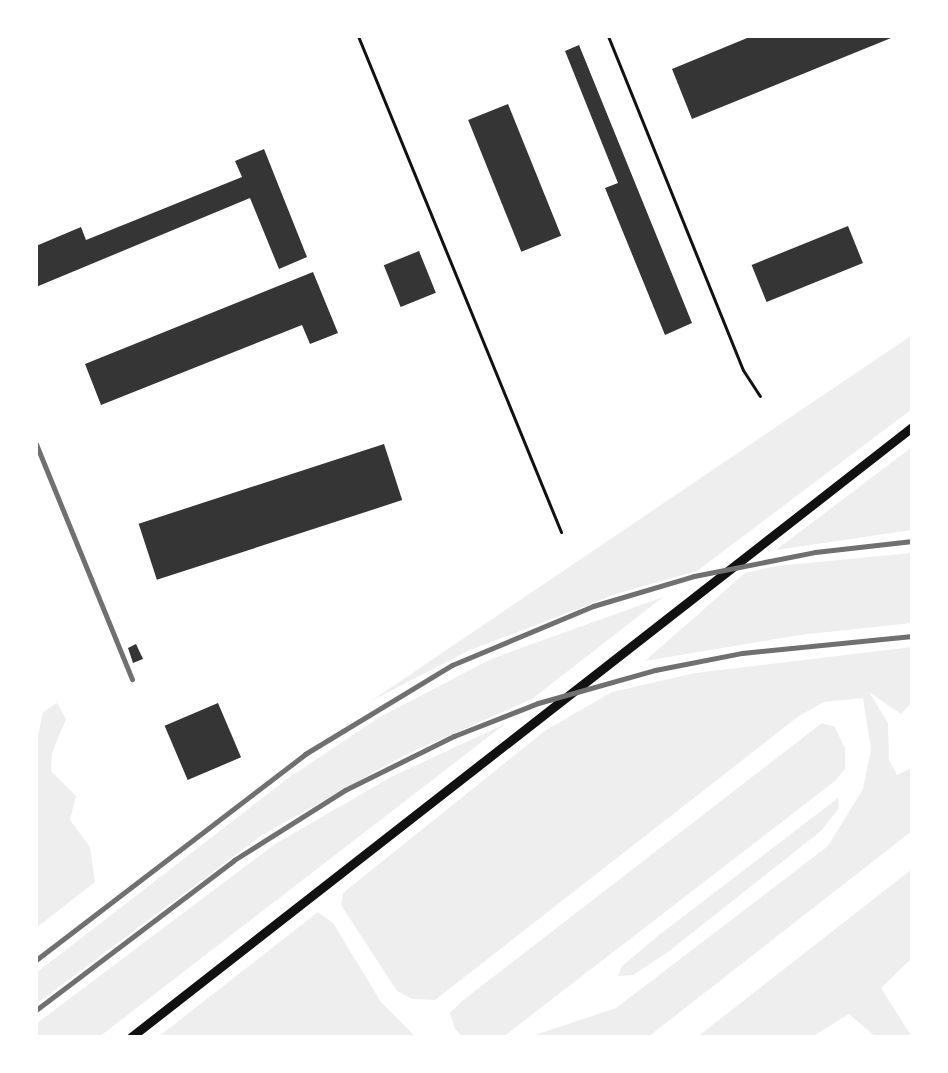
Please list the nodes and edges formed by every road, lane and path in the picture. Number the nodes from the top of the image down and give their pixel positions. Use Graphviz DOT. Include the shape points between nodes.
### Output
graph roads {
  1 [pos="358,36"];
  2 [pos="608,36"];
  3 [pos="760,396"];
  4 [pos="912,427"];
  5 [pos="561,532"];
  6 [pos="131,1037"];
  1 -- 5 [label="lane"];
  2 -- 3 [label="lane" via="743,370"];
  4 -- 6 [label="street"];
}
